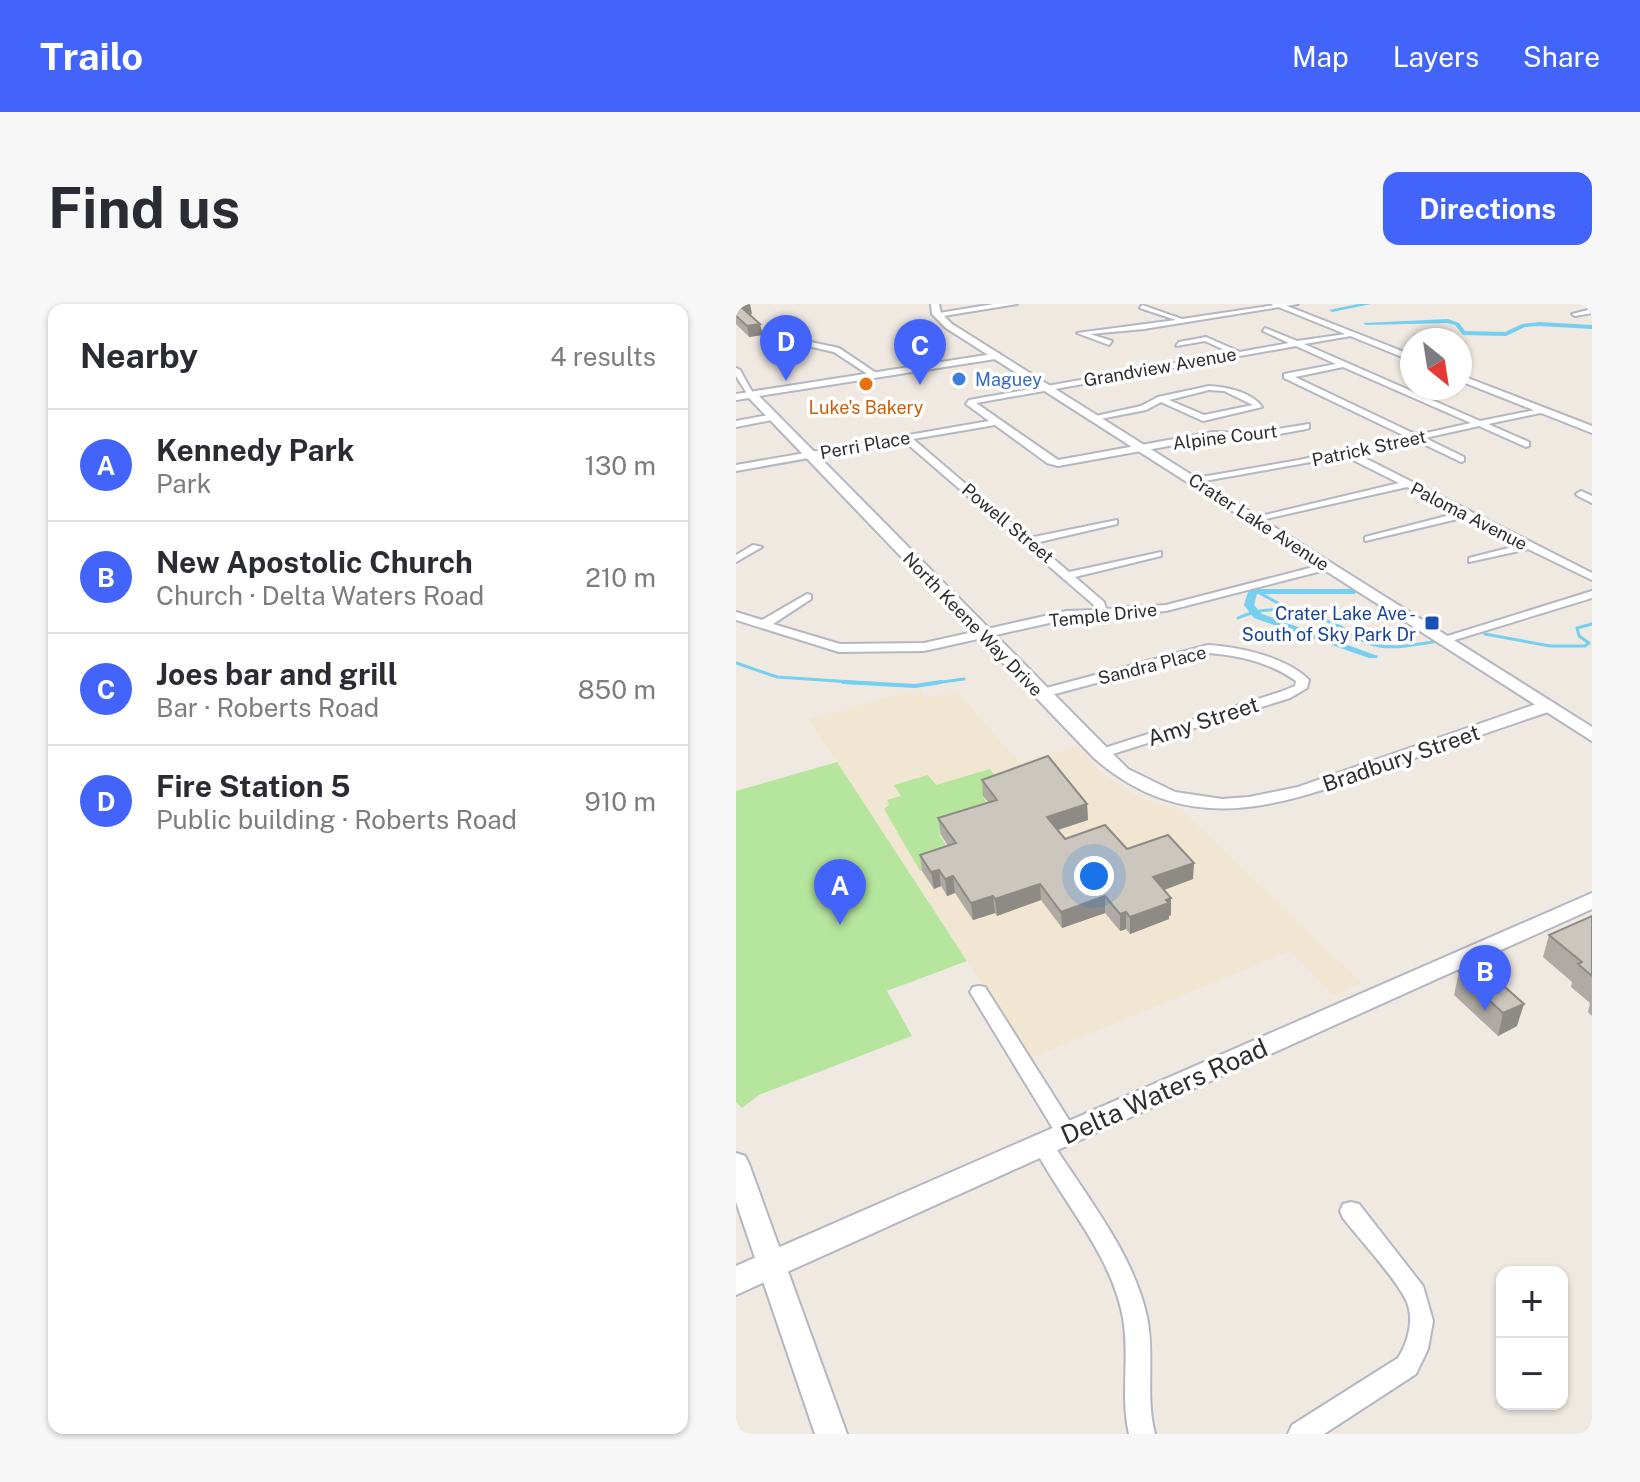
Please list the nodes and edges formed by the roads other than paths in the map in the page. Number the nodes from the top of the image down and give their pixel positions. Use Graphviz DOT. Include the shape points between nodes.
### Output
graph roads {
  1 [pos="1013,304"];
  2 [pos="1295,304"];
  3 [pos="1278,305"];
  4 [pos="1142,307"];
  5 [pos="1212,307"];
  6 [pos="936,309"];
  7 [pos="1592,311"];
  8 [pos="1229,314"];
  9 [pos="1575,314"];
  10 [pos="1184,321"];
  11 [pos="1265,330"];
  12 [pos="1351,334"];
  13 [pos="806,343"];
  14 [pos="1109,343"];
  15 [pos="1179,344"];
  16 [pos="1294,344"];
  17 [pos="1237,353"];
  18 [pos="1400,353"];
  19 [pos="999,356"];
  20 [pos="1342,365"];
  21 [pos="737,373"];
  22 [pos="875,375"];
  23 [pos="1472,383"];
  24 [pos="1047,386"];
  25 [pos="752,395"];
  26 [pos="736,397"];
  27 [pos="1161,399"];
  28 [pos="1542,410"];
  29 [pos="774,417"];
  30 [pos="1095,417"];
  31 [pos="995,422"];
  32 [pos="736,424"];
  33 [pos="1479,424"];
  34 [pos="1306,426"];
  35 [pos="1592,430"];
  36 [pos="906,438"];
  37 [pos="1416,438"];
  38 [pos="1526,444"];
  39 [pos="1144,448"];
  40 [pos="1347,453"];
  41 [pos="810,455"];
  42 [pos="1461,459"];
  43 [pos="736,468"];
  44 [pos="1196,481"];
  45 [pos="1407,484"];
  46 [pos="1592,488"];
  47 [pos="1592,500"];
  48 [pos="1466,514"];
  49 [pos="1256,520"];
  50 [pos="1113,522"];
  51 [pos="1369,539"];
  52 [pos="1029,541"];
  53 [pos="1527,546"];
  54 [pos="757,547"];
  55 [pos="1157,554"];
  56 [pos="736,559"];
  57 [pos="1473,560"];
  58 [pos="1329,566"];
  59 [pos="1069,575"];
  60 [pos="1592,577"];
  61 [pos="1592,594"];
  62 [pos="807,597"];
  63 [pos="1101,614"];
  64 [pos="736,616"];
  65 [pos="764,624"];
  66 [pos="985,634"];
  67 [pos="1444,639"];
  68 [pos="1304,684"];
  69 [pos="1040,694"];
  70 [pos="1548,706"];
  71 [pos="1592,735"];
  72 [pos="1100,754"];
  73 [pos="1252,804"];
  74 [pos="1592,900"];
  75 [pos="979,992"];
  76 [pos="1067,1134"];
  77 [pos="1043,1145"];
  78 [pos="736,1164"];
  79 [pos="1351,1211"];
  80 [pos="772,1265"];
  81 [pos="736,1281"];
  82 [pos="831,1434"];
  83 [pos="1142,1434"];
  84 [pos="1301,1434"];
  1 -- 6 [label="street"];
  2 -- 3 [label="street"];
  3 -- 8 [label="street"];
  3 -- 12 [label="street"];
  4 -- 10 [label="street"];
  5 -- 8 [label="street"];
  6 -- 19 [label="main road, Crater Lake Avenue" via="947,324"];
  7 -- 9 [label="street"];
  8 -- 10 [label="street"];
  10 -- 14 [label="street" via="1080,334"];
  11 -- 16 [label="street"];
  12 -- 16 [label="street, Grandview Avenue"];
  12 -- 18 [label="street"];
  13 -- 22 [label="street" via="836,350"];
  15 -- 17 [label="street" via="1206,339"];
  16 -- 17 [label="street, Grandview Avenue"];
  16 -- 20 [label="street"];
  17 -- 24 [label="street, Grandview Avenue"];
  19 -- 22 [label="street"];
  19 -- 24 [label="main road, Crater Lake Avenue"];
  20 -- 33 [label="street"];
  20 -- 37 [label="street" via="1287,376"];
  21 -- 25 [label="street, North Keene Way Drive"];
  22 -- 25 [label="street"];
  23 -- 28 [label="street"];
  24 -- 30 [label="main road, Crater Lake Avenue"];
  24 -- 31 [label="street, Grandview Avenue" via="969,402"];
  25 -- 26 [label="street"];
  25 -- 29 [label="street, North Keene Way Drive"];
  27 -- 27 [label="street" via="1222,388 1258,406 1203,418"];
  27 -- 30 [label="street"];
  28 -- 33 [label="street, Patrick Street"];
  28 -- 35 [label="street"];
  29 -- 32 [label="street"];
  29 -- 41 [label="street, North Keene Way Drive"];
  30 -- 39 [label="main road, Crater Lake Avenue"];
  31 -- 36 [label="street, Perri Place"];
  31 -- 39 [label="street, Alpine Court" via="1058,463"];
  33 -- 37 [label="street, Patrick Street"];
  33 -- 38 [label="street"];
  34 -- 39 [label="street, Alpine Court"];
  36 -- 41 [label="street, Perri Place"];
  36 -- 52 [label="street, Powell Street"];
  37 -- 40 [label="street, Patrick Street"];
  37 -- 42 [label="street"];
  39 -- 44 [label="main road, Crater Lake Avenue"];
  40 -- 44 [label="street, Patrick Street"];
  40 -- 45 [label="street, Paloma Avenue"];
  41 -- 43 [label="street, Perri Place"];
  41 -- 66 [label="street, North Keene Way Drive"];
  44 -- 49 [label="main road, Crater Lake Avenue"];
  45 -- 48 [label="street, Paloma Avenue"];
  45 -- 49 [label="street"];
  46 -- 47 [label="street" via="1581,494"];
  48 -- 51 [label="street"];
  48 -- 53 [label="street, Paloma Avenue"];
  49 -- 58 [label="main road, Crater Lake Avenue"];
  50 -- 52 [label="street"];
  52 -- 59 [label="street, Powell Street"];
  53 -- 57 [label="street"];
  53 -- 60 [label="street, Paloma Avenue"];
  54 -- 56 [label="street"];
  55 -- 59 [label="street"];
  58 -- 63 [label="street, Temple Drive" via="1166,608"];
  58 -- 67 [label="main road, Crater Lake Avenue"];
  59 -- 63 [label="street, Powell Street" via="1100,604"];
  61 -- 67 [label="street"];
  62 -- 65 [label="street"];
  63 -- 66 [label="street, Temple Drive" via="1055,617"];
  64 -- 65 [label="street, Temple Drive"];
  65 -- 66 [label="street, Temple Drive" via="853,649 938,646"];
  66 -- 69 [label="street, North Keene Way Drive"];
  67 -- 70 [label="main road, Crater Lake Avenue"];
  68 -- 69 [label="street, Sandra Place" via="1290,671 1238,651 1208,649"];
  68 -- 72 [label="street, Amy Street" via="1285,695"];
  69 -- 72 [label="street, North Keene Way Drive"];
  70 -- 71 [label="main road, Crater Lake Avenue"];
  70 -- 73 [label="street, Bradbury Street" via="1304,791"];
  72 -- 73 [label="street, North Keene Way Drive" via="1128,780 1156,793 1197,803"];
  74 -- 76 [label="main road, Delta Waters Road"];
  75 -- 76 [label="street"];
  76 -- 77 [label="main road, Delta Waters Road"];
  77 -- 80 [label="main road, Delta Waters Road"];
  77 -- 83 [label="street" via="1124,1281 1137,1339 1133,1391"];
  78 -- 80 [label="street"];
  79 -- 84 [label="street" via="1415,1293 1421,1337 1407,1366"];
  80 -- 81 [label="main road, Delta Waters Road"];
  80 -- 82 [label="street"];
}
